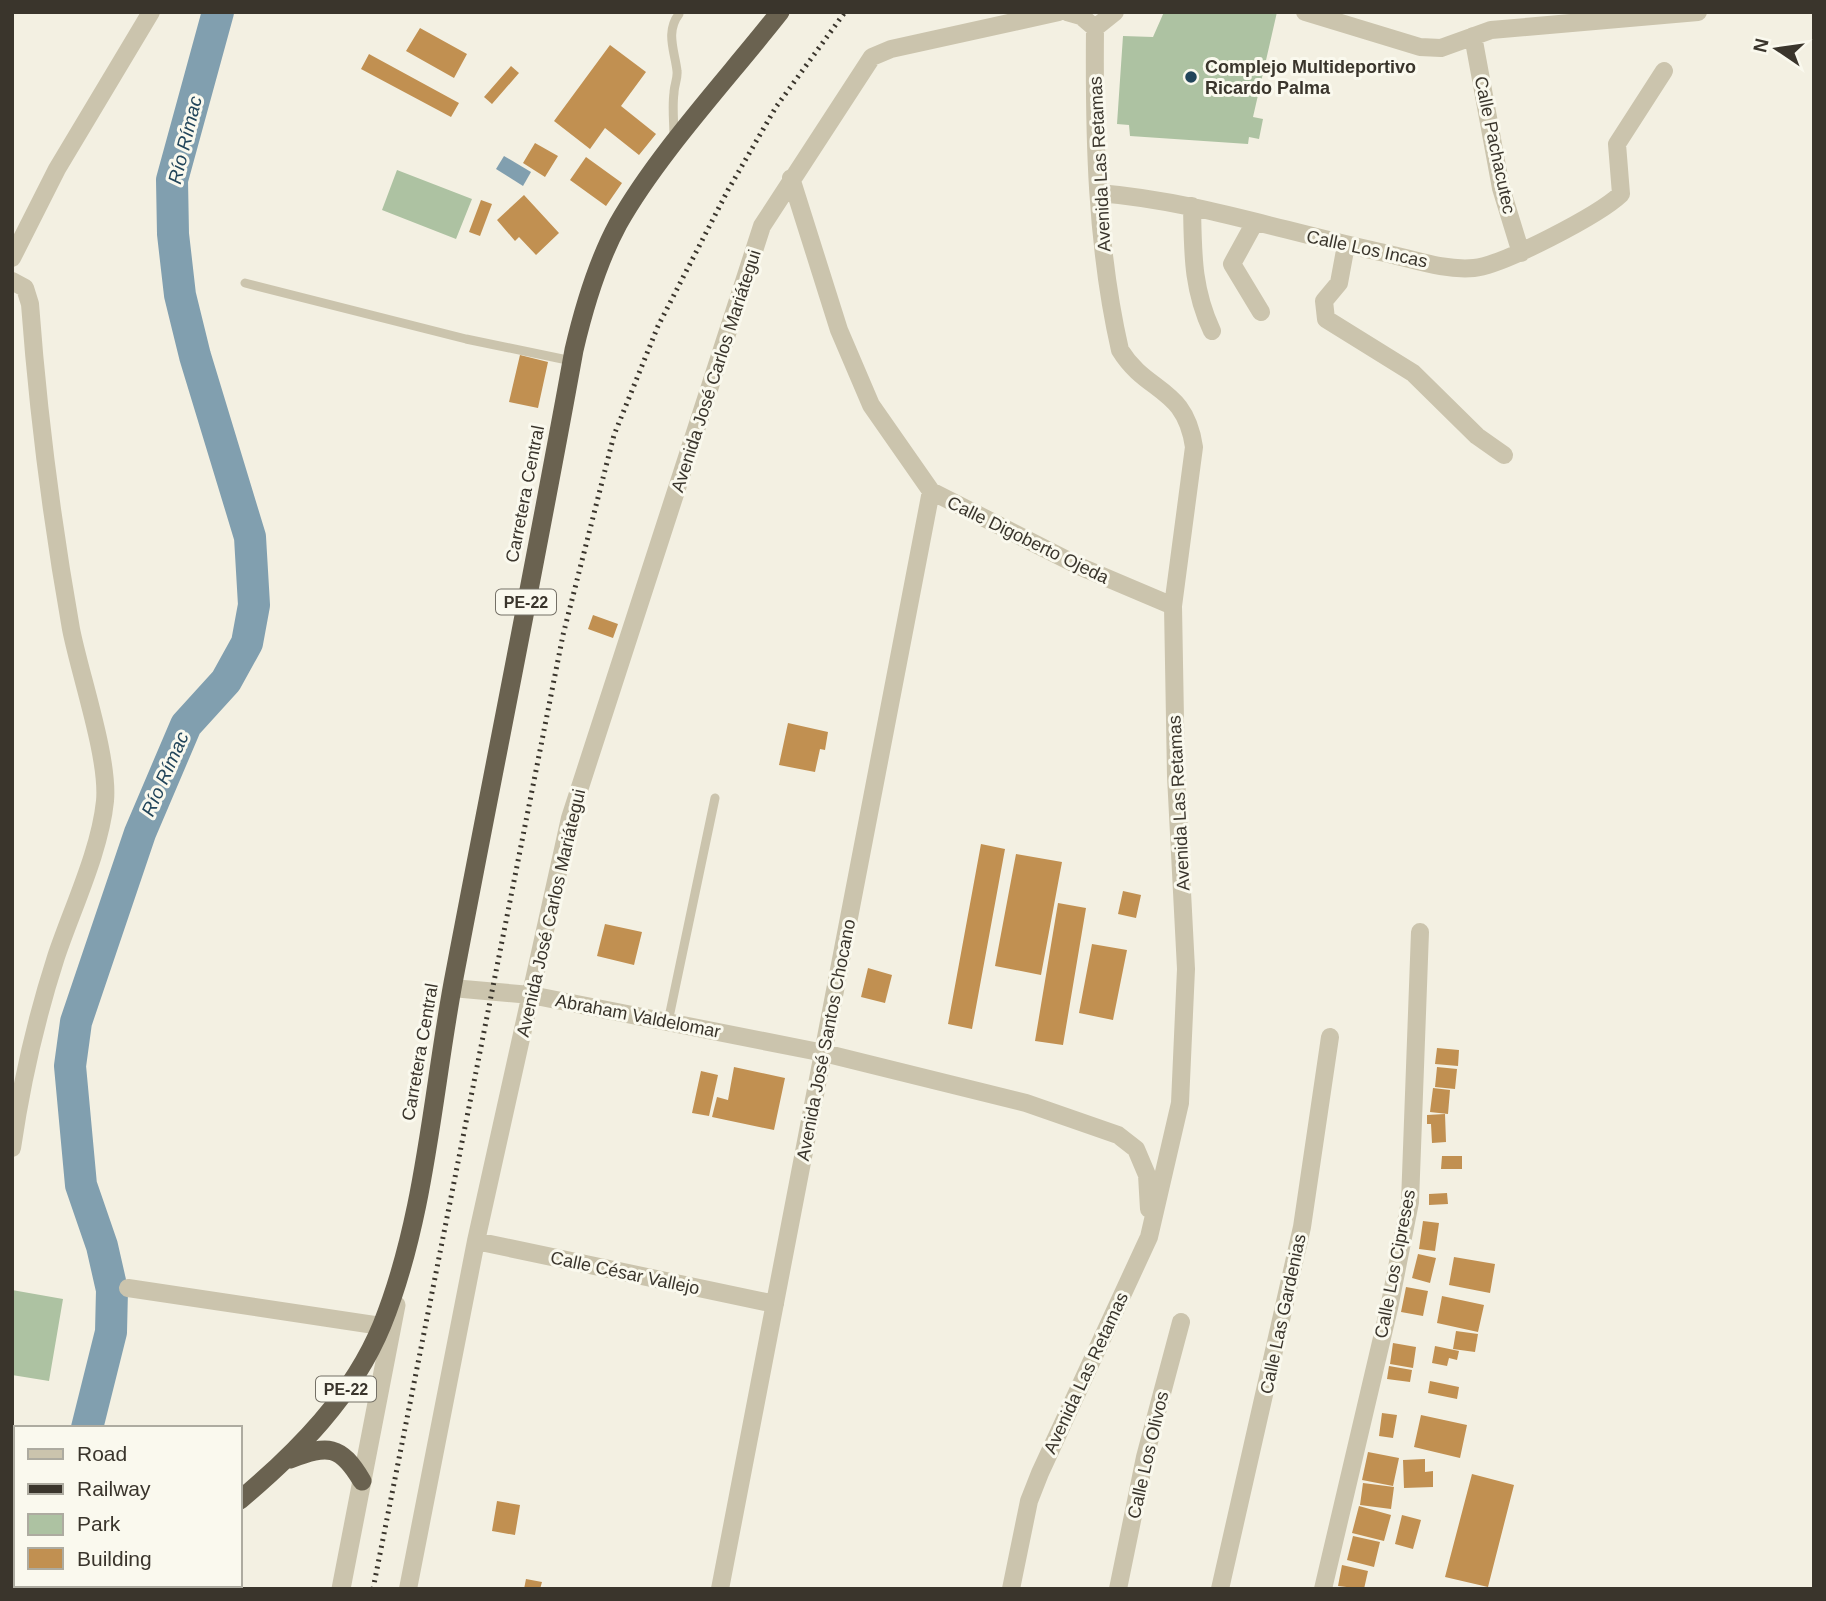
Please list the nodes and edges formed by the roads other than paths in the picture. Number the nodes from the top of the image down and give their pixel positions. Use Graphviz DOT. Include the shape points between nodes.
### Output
graph roads {
  1 [pos="151,12"];
  2 [pos="780,12"];
  3 [pos="1059,12"];
  4 [pos="1068,12"];
  5 [pos="1115,12"];
  6 [pos="1305,12"];
  7 [pos="1698,12"];
  8 [pos="679,14"];
  9 [pos="1093,24"];
  10 [pos="1473,36"];
  11 [pos="1664,71"];
  12 [pos="674,146"];
  13 [pos="791,178"];
  14 [pos="1099,193"];
  15 [pos="1192,206"];
  16 [pos="1255,222"];
  17 [pos="1346,245"];
  18 [pos="1521,253"];
  19 [pos="12,258"];
  20 [pos="12,281"];
  21 [pos="245,283"];
  22 [pos="1261,312"];
  23 [pos="1212,331"];
  24 [pos="572,361"];
  25 [pos="1504,454"];
  26 [pos="931,491"];
  27 [pos="1173,606"];
  28 [pos="715,798"];
  29 [pos="1420,932"];
  30 [pos="452,988"];
  31 [pos="530,995"];
  32 [pos="668,1022"];
  33 [pos="1330,1037"];
  34 [pos="824,1053"];
  35 [pos="12,1148"];
  36 [pos="1149,1237"];
  37 [pos="476,1241"];
  38 [pos="408,1248"];
  39 [pos="128,1288"];
  40 [pos="775,1304"];
  41 [pos="1181,1322"];
  42 [pos="381,1326"];
  43 [pos="286,1461"];
  44 [pos="362,1481"];
  45 [pos="242,1498"];
  46 [pos="341,1589"];
  47 [pos="408,1589"];
  48 [pos="719,1589"];
  49 [pos="1011,1589"];
  50 [pos="1118,1589"];
  51 [pos="1220,1589"];
  52 [pos="1322,1589"];
  1 -- 19 [label="street" via="57,169"];
  2 -- 12 [label="highway, Carretera Central / PE-22"];
  3 -- 13 [label="street, Avenida José Carlos Mariátegui" via="872,57"];
  4 -- 9 [label="street"];
  5 -- 9 [label="street"];
  6 -- 10 [label="street" via="1419,47 1441,48"];
  7 -- 10 [label="street" via="1514,28"];
  8 -- 12 [label="lane" via="673,21 672,39 678,72 673,93"];
  9 -- 14 [label="street, Avenida Las Retamas"];
  10 -- 18 [label="street, Calle Pachacutec" via="1501,188"];
  11 -- 18 [label="street, Calle Los Incas" via="1617,144 1621,194"];
  12 -- 24 [label="highway, Carretera Central / PE-22" via="618,224 584,309"];
  13 -- 26 [label="street, Calle Digoberto Ojeda" via="839,330 871,405"];
  13 -- 31 [label="street, Avenida José Carlos Mariátegui" via="762,226 570,818"];
  14 -- 15 [label="street, Calle Los Incas"];
  14 -- 27 [label="street, Avenida Las Retamas" via="1120,350 1129,364 1181,407 1191,423 1190,494"];
  15 -- 16 [label="street, Calle Los Incas"];
  15 -- 23 [label="street" via="1194,278"];
  16 -- 17 [label="street, Calle Los Incas"];
  16 -- 22 [label="street" via="1232,264"];
  17 -- 18 [label="street, Calle Los Incas" via="1458,268 1491,266"];
  17 -- 25 [label="street" via="1339,283 1324,301 1326,319 1413,373 1477,436"];
  20 -- 35 [label="street" via="26,288 30,304 56,528 105,799 99,831 55,961"];
  21 -- 24 [label="lane"];
  24 -- 30 [label="highway, Carretera Central / PE-22"];
  26 -- 27 [label="street, Calle Digoberto Ojeda" via="1081,567"];
  26 -- 34 [label="street, Avenida José Santos Chocano"];
  27 -- 36 [label="street, Avenida Las Retamas" via="1186,969 1180,1103"];
  28 -- 32 [label="lane"];
  29 -- 52 [label="street, Calle Los Cipreses" via="1410,1202"];
  30 -- 31 [label="street, Abraham Valdelomar"];
  30 -- 38 [label="highway, Carretera Central / PE-22"];
  31 -- 32 [label="street, Abraham Valdelomar"];
  31 -- 37 [label="street, Avenida José Carlos Mariátegui"];
  32 -- 34 [label="street, Abraham Valdelomar"];
  33 -- 51 [label="street, Calle Las Gardenias" via="1302,1227"];
  34 -- 36 [label="street, Abraham Valdelomar" via="1026,1103 1118,1135 1136,1149 1147,1175"];
  34 -- 40 [label="street, Avenida José Santos Chocano"];
  36 -- 49 [label="street, Avenida Las Retamas" via="1029,1501"];
  37 -- 40 [label="street, Calle César Vallejo"];
  37 -- 47 [label="street, Avenida José Carlos Mariátegui"];
  38 -- 42 [label="highway, PE-22"];
  38 -- 44 [label="street"];
  39 -- 42 [label="street"];
  40 -- 48 [label="street, Avenida José Santos Chocano"];
  41 -- 50 [label="street, Calle Los Olivos" via="1145,1457"];
  42 -- 43 [label="highway, PE-22" via="338,1400"];
  43 -- 44 [label="highway" via="318,1449 333,1450"];
  43 -- 45 [label="highway, PE-22"];
  44 -- 46 [label="street"];
}
